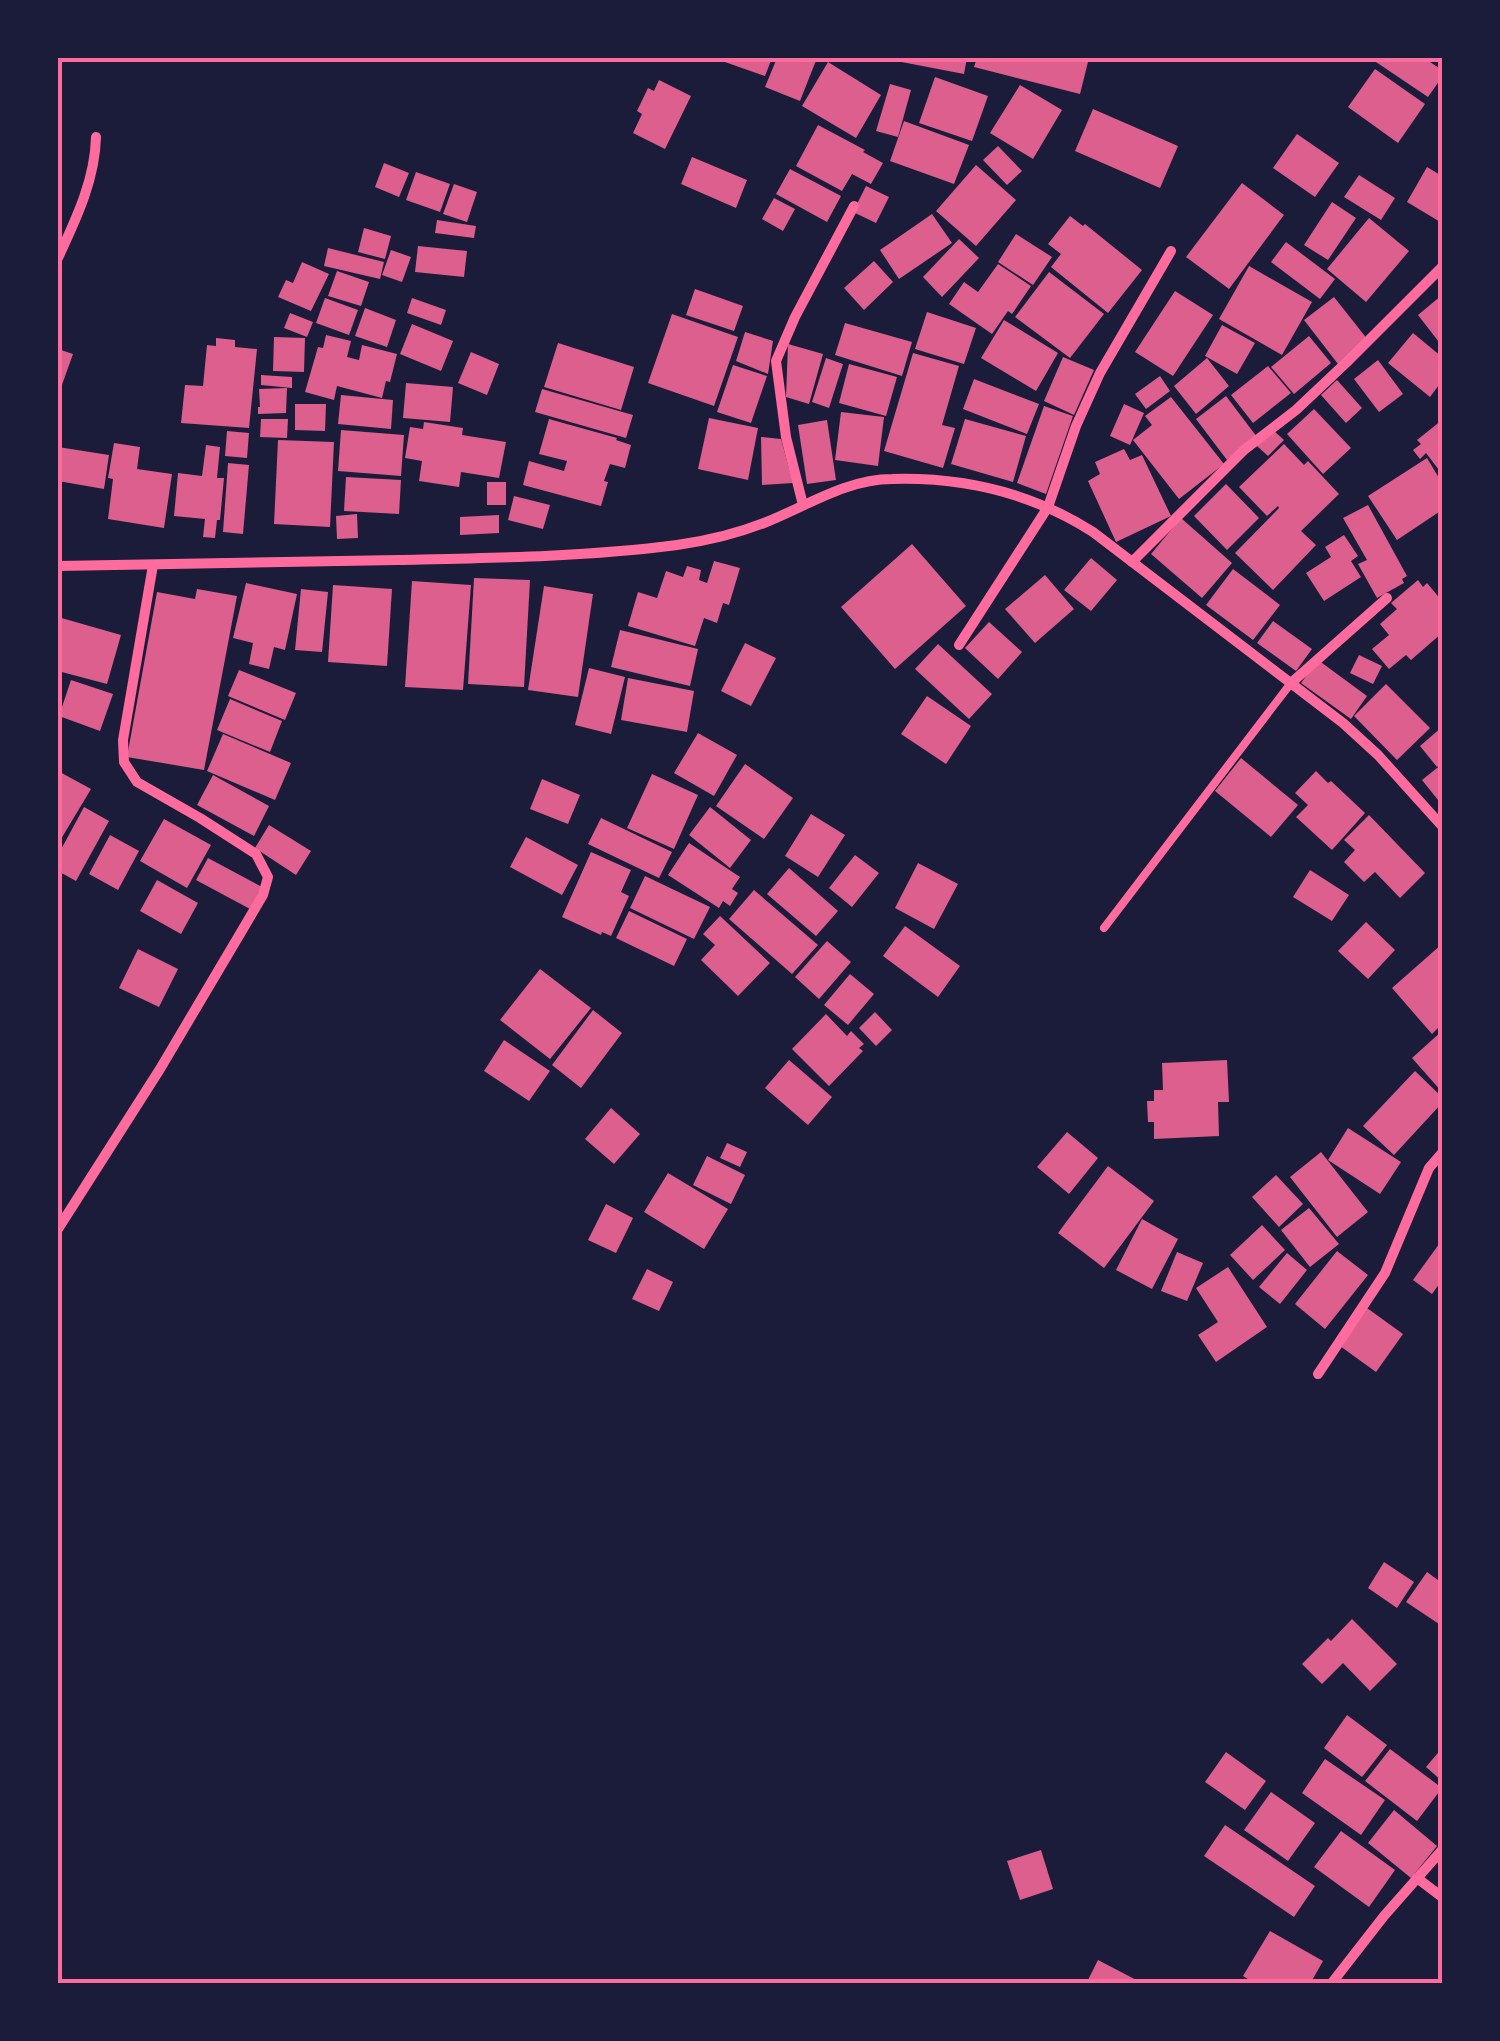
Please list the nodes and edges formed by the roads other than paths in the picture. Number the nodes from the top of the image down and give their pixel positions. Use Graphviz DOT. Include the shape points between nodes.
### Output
graph roads {
  1 [pos="96,137"];
  2 [pos="854,206"];
  3 [pos="1171,251"];
  4 [pos="58,258"];
  5 [pos="1442,266"];
  6 [pos="804,505"];
  7 [pos="1048,507"];
  8 [pos="1132,562"];
  9 [pos="153,565"];
  10 [pos="58,566"];
  11 [pos="1387,598"];
  12 [pos="959,645"];
  13 [pos="1292,683"];
  14 [pos="1442,826"];
  15 [pos="1104,928"];
  16 [pos="1442,1153"];
  17 [pos="58,1228"];
  18 [pos="1318,1374"];
  19 [pos="1442,1850"];
  20 [pos="1417,1878"];
  21 [pos="1442,1897"];
  22 [pos="1330,1984"];
  1 -- 4 [label="street" via="90,182"];
  2 -- 6 [label="street" via="776,360"];
  3 -- 7 [label="street" via="1100,373"];
  5 -- 8 [label="street"];
  6 -- 7 [label="street" via="866,482 906,478 976,484"];
  6 -- 9 [label="street" via="730,535 624,551"];
  7 -- 8 [label="street"];
  7 -- 12 [label="street"];
  8 -- 13 [label="street"];
  9 -- 10 [label="street"];
  9 -- 17 [label="street" via="124,762 137,782 256,854 268,878 160,1069"];
  11 -- 13 [label="street"];
  13 -- 14 [label="street" via="1343,722"];
  13 -- 15 [label="lane"];
  16 -- 18 [label="street" via="1429,1168 1385,1273"];
  19 -- 20 [label="street"];
  20 -- 21 [label="street"];
  20 -- 22 [label="street"];
}
